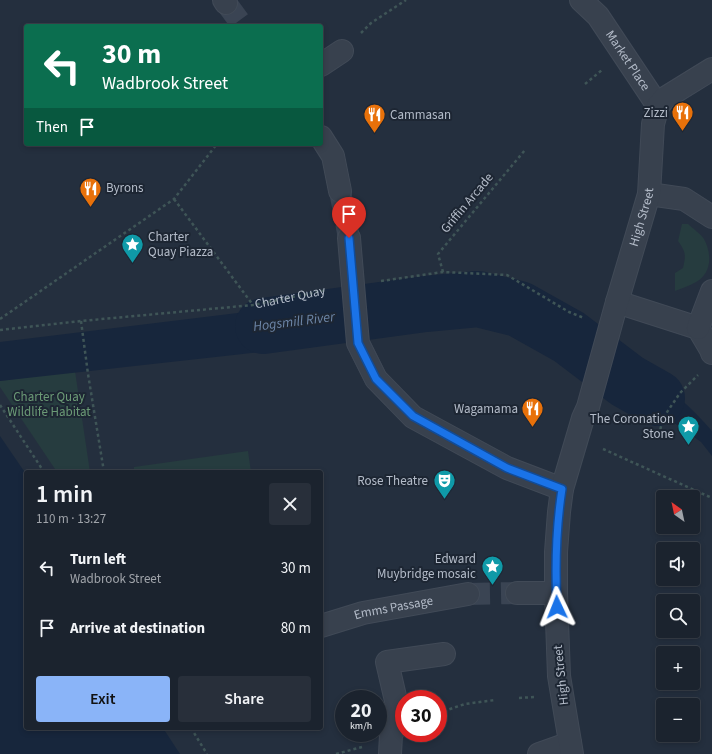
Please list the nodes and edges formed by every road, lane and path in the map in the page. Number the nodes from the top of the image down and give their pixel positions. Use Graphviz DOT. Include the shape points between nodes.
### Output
graph roads {
  1 [pos="406,0"];
  2 [pos="581,0"];
  3 [pos="596,8"];
  4 [pos="342,51"];
  5 [pos="323,64"];
  6 [pos="712,69"];
  7 [pos="658,106"];
  8 [pos="323,140"];
  9 [pos="215,146"];
  10 [pos="525,150"];
  11 [pos="340,191"];
  12 [pos="649,194"];
  13 [pos="174,199"];
  14 [pos="712,217"];
  15 [pos="349,238"];
  16 [pos="443,272"];
  17 [pos="353,288"];
  18 [pos="712,292"];
  19 [pos="617,302"];
  20 [pos="253,305"];
  21 [pos="0,319"];
  22 [pos="586,319"];
  23 [pos="82,321"];
  24 [pos="698,328"];
  25 [pos="0,330"];
  26 [pos="712,353"];
  27 [pos="698,374"];
  28 [pos="0,405"];
  29 [pos="659,435"];
  30 [pos="601,448"];
  31 [pos="43,470"];
  32 [pos="104,470"];
  33 [pos="562,489"];
  34 [pos="712,498"];
  35 [pos="517,593"];
  36 [pos="556,593"];
  37 [pos="468,594"];
  38 [pos="323,625"];
  39 [pos="444,654"];
  40 [pos="495,700"];
  41 [pos="447,710"];
  42 [pos="192,730"];
  43 [pos="571,748"];
  44 [pos="207,754"];
  45 [pos="390,754"];
  46 [pos="539,754"];
  1 -- 4 [label="path" via="371,24"];
  2 -- 3 [label="street, Market Place"];
  3 -- 7 [label="street, Market Place"];
  4 -- 5 [label="street"];
  6 -- 7 [label="street" via="665,98"];
  7 -- 12 [label="street, High Street" via="653,124"];
  8 -- 11 [label="street" via="333,156"];
  9 -- 13 [label="path"];
  10 -- 16 [label="path, Griffin Arcade" via="438,254"];
  12 -- 14 [label="street" via="684,199"];
  12 -- 19 [label="street, High Street"];
  13 -- 20 [label="path"];
  13 -- 21 [label="path"];
  15 -- 17 [label="street"];
  16 -- 17 [label="path, Charter Quay"];
  16 -- 22 [label="path, Charter Quay" via="507,275 569,312"];
  17 -- 20 [label="path, Charter Quay"];
  17 -- 33 [label="street" via="358,343 376,379 413,416 507,468"];
  18 -- 24 [label="street"];
  19 -- 24 [label="street"];
  19 -- 33 [label="street, High Street"];
  20 -- 23 [label="path, Charter Quay"];
  23 -- 25 [label="path, Charter Quay"];
  23 -- 32 [label="path"];
  24 -- 26 [label="street"];
  27 -- 29 [label="path" via="680,393 663,418"];
  28 -- 31 [label="path"];
  30 -- 34 [label="path"];
  33 -- 36 [label="street, High Street" via="558,512"];
  35 -- 36 [label="street"];
  36 -- 43 [label="street, High Street" via="559,676"];
  37 -- 38 [label="street, Emms Passage" via="363,613"];
  39 -- 45 [label="street" via="388,662 400,718 391,735"];
  40 -- 41 [label="path" via="465,704"];
  42 -- 44 [label="path"];
  43 -- 46 [label="street"];
}
